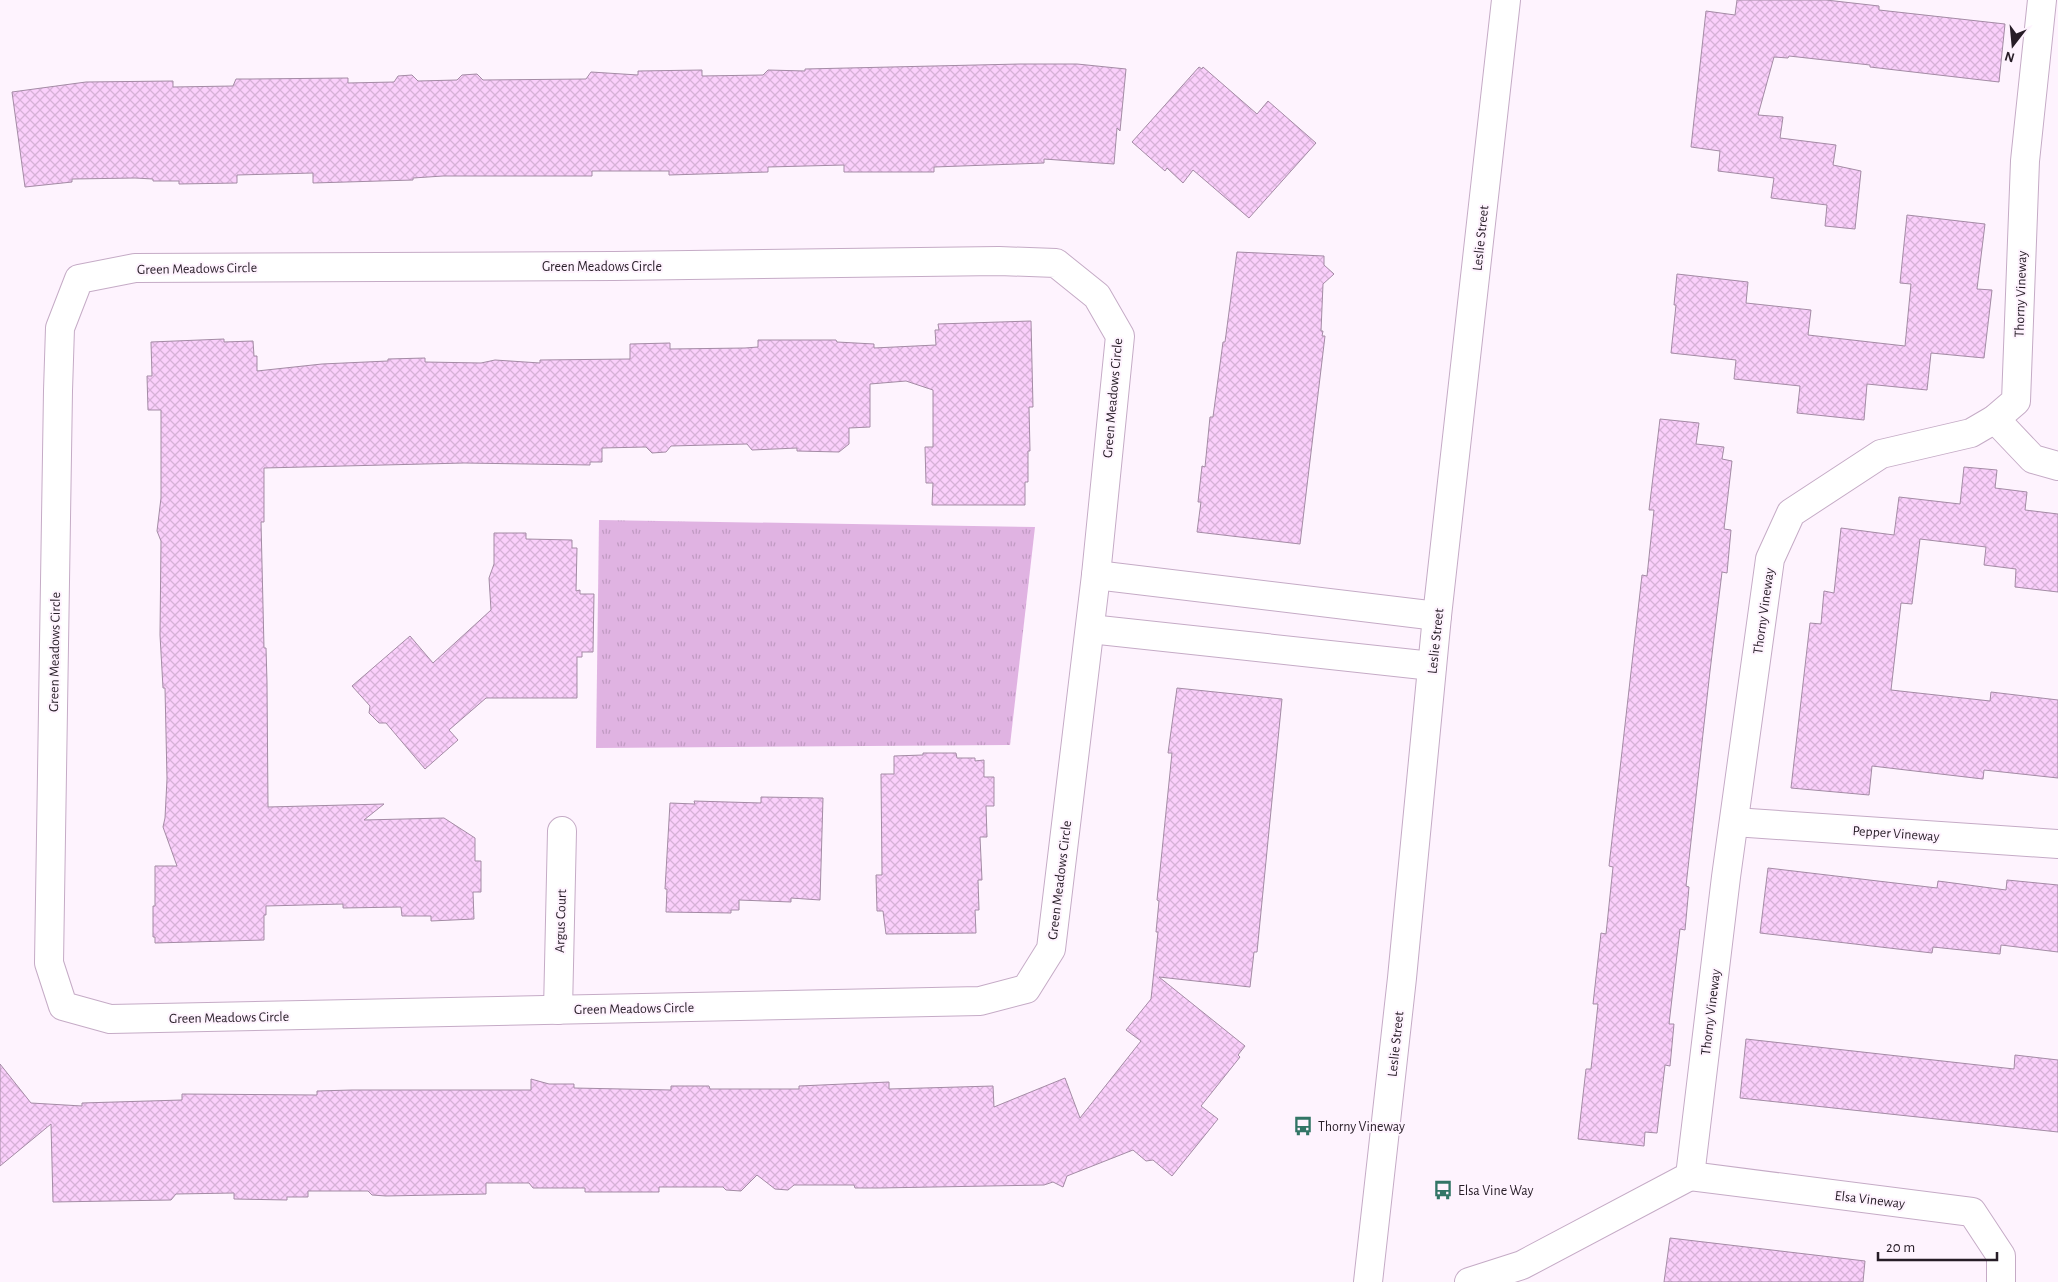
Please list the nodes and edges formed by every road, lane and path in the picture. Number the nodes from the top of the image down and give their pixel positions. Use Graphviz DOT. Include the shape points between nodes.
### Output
graph roads {
  1 [pos="1506,0"];
  2 [pos="2042,0"];
  3 [pos="1995,420"];
  4 [pos="2058,466"];
  5 [pos="1096,575"];
  6 [pos="1437,616"];
  7 [pos="1090,629"];
  8 [pos="1432,666"];
  9 [pos="1734,822"];
  10 [pos="562,832"];
  11 [pos="2058,844"];
  12 [pos="558,1010"];
  13 [pos="1690,1176"];
  14 [pos="1522,1274"];
  15 [pos="1368,1282"];
  16 [pos="1469,1282"];
  17 [pos="2001,1282"];
  1 -- 6 [label="street, Leslie Street"];
  2 -- 3 [label="street, Thorny Vineway" via="2024,161 2016,401"];
  3 -- 4 [label="street" via="2034,459"];
  3 -- 9 [label="street, Thorny Vineway" via="1971,433 1881,454 1792,513 1770,559"];
  5 -- 6 [label="street"];
  5 -- 7 [label="street, Green Meadows Circle"];
  5 -- 12 [label="street, Green Meadows Circle" via="1120,336 1097,296 1056,263 135,268 79,280 60,328 58,391 49,963 62,1006 110,1019"];
  6 -- 8 [label="street, Leslie Street"];
  7 -- 8 [label="street"];
  7 -- 12 [label="street, Green Meadows Circle" via="1051,949 1026,989 980,1001"];
  8 -- 15 [label="street, Leslie Street"];
  9 -- 11 [label="street, Pepper Vineway"];
  9 -- 13 [label="street, Thorny Vineway"];
  10 -- 12 [label="street, Argus Court"];
  13 -- 14 [label="street"];
  13 -- 17 [label="street, Elsa Vineway" via="1972,1212 2001,1256"];
  14 -- 16 [label="street"];
}
